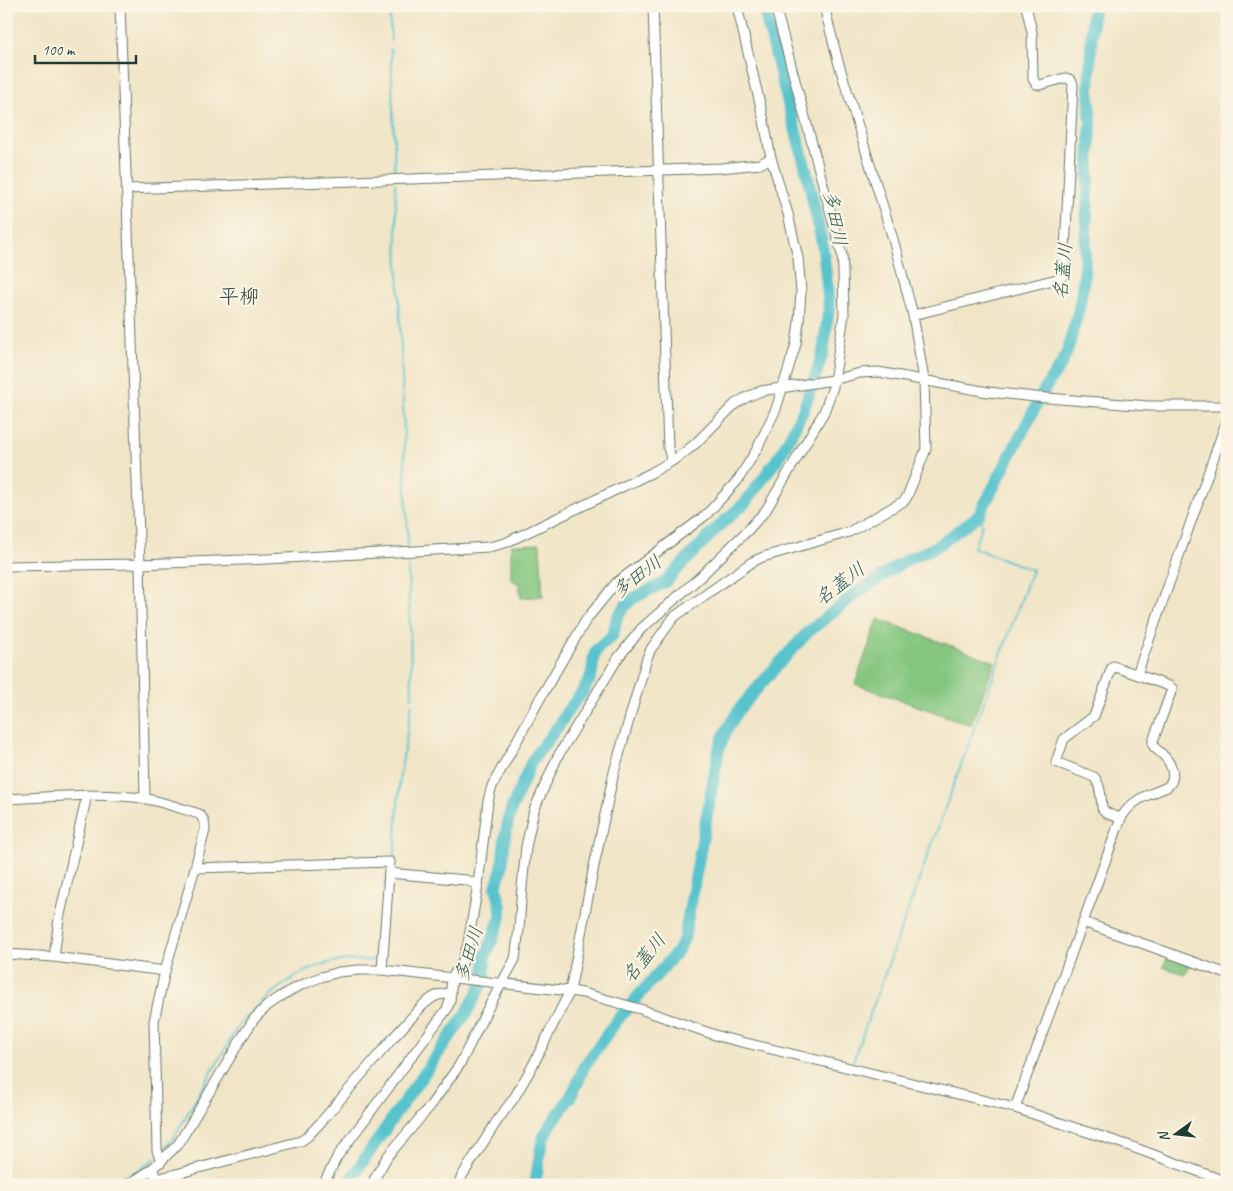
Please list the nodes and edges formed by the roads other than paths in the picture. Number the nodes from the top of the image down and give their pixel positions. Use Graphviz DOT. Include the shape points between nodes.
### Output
graph roads {
  1 [pos="120,6"];
  2 [pos="653,6"];
  3 [pos="737,6"];
  4 [pos="775,6"];
  5 [pos="824,6"];
  6 [pos="1026,6"];
  7 [pos="772,158"];
  8 [pos="658,170"];
  9 [pos="126,189"];
  10 [pos="913,315"];
  11 [pos="831,380"];
  12 [pos="924,380"];
  13 [pos="785,388"];
  14 [pos="1227,406"];
  15 [pos="1227,420"];
  16 [pos="672,461"];
  17 [pos="140,564"];
  18 [pos="6,566"];
  19 [pos="1137,674"];
  20 [pos="87,795"];
  21 [pos="145,798"];
  22 [pos="6,799"];
  23 [pos="1121,818"];
  24 [pos="195,868"];
  25 [pos="389,873"];
  26 [pos="478,884"];
  27 [pos="1083,922"];
  28 [pos="6,954"];
  29 [pos="54,957"];
  30 [pos="382,970"];
  31 [pos="165,971"];
  32 [pos="1227,974"];
  33 [pos="455,977"];
  34 [pos="499,982"];
  35 [pos="570,991"];
  36 [pos="451,993"];
  37 [pos="1015,1108"];
  38 [pos="159,1158"];
  39 [pos="152,1169"];
  40 [pos="157,1182"];
  41 [pos="1227,1182"];
  42 [pos="126,1185"];
  43 [pos="323,1185"];
  44 [pos="371,1185"];
  45 [pos="458,1185"];
  1 -- 9 [label="street"];
  2 -- 8 [label="street"];
  3 -- 7 [label="street"];
  4 -- 11 [label="street" via="842,255 844,314 835,376"];
  5 -- 10 [label="street"];
  6 -- 10 [label="street" via="1032,32 1033,79 1036,84 1065,78 1072,82 1063,276"];
  7 -- 8 [label="street" via="760,164"];
  7 -- 13 [label="street" via="798,258 801,291 796,344"];
  8 -- 9 [label="street"];
  8 -- 16 [label="street" via="668,448"];
  9 -- 17 [label="street"];
  10 -- 12 [label="street"];
  11 -- 12 [label="street" via="878,372"];
  11 -- 13 [label="street"];
  11 -- 34 [label="street" via="833,387 824,412 766,510 700,577 641,629 618,658 558,756 534,810 526,847 515,958"];
  12 -- 14 [label="street" via="1035,397 1148,406"];
  12 -- 35 [label="street" via="926,449 904,501 849,532 752,562 674,617 650,649 614,772"];
  13 -- 16 [label="street" via="761,391 736,404 696,443"];
  13 -- 26 [label="street" via="757,449 738,480 706,515 616,582 586,620 492,786"];
  15 -- 19 [label="street"];
  16 -- 17 [label="street" via="505,543 489,547"];
  17 -- 18 [label="street"];
  17 -- 21 [label="street"];
  19 -- 23 [label="street" via="1172,688 1153,741 1154,748 1169,762 1173,780 1167,787 1132,803"];
  19 -- 23 [label="street" via="1112,667 1094,716 1064,739 1056,762 1094,777 1099,785 1104,811"];
  20 -- 21 [label="street"];
  20 -- 22 [label="street"];
  20 -- 29 [label="street" via="59,919"];
  21 -- 24 [label="street" via="198,814 204,819"];
  23 -- 27 [label="street"];
  24 -- 25 [label="street" via="390,862"];
  24 -- 31 [label="street"];
  25 -- 26 [label="street"];
  25 -- 30 [label="street"];
  26 -- 33 [label="street" via="468,944"];
  27 -- 32 [label="street"];
  27 -- 37 [label="street"];
  28 -- 29 [label="street"];
  29 -- 31 [label="street"];
  30 -- 33 [label="street"];
  30 -- 38 [label="street" via="339,972 321,977 293,989 267,1006 242,1036 179,1143"];
  31 -- 38 [label="street" via="154,1021"];
  33 -- 34 [label="street"];
  33 -- 36 [label="street"];
  34 -- 35 [label="street"];
  34 -- 44 [label="street" via="460,1064 388,1157"];
  35 -- 37 [label="street" via="640,1009 752,1046"];
  35 -- 45 [label="street" via="514,1098"];
  36 -- 40 [label="street" via="438,995 423,1005 322,1122 301,1141"];
  36 -- 43 [label="street" via="447,1009 337,1158"];
  37 -- 41 [label="street"];
  38 -- 39 [label="street"];
  39 -- 40 [label="street"];
  39 -- 42 [label="street"];
}
